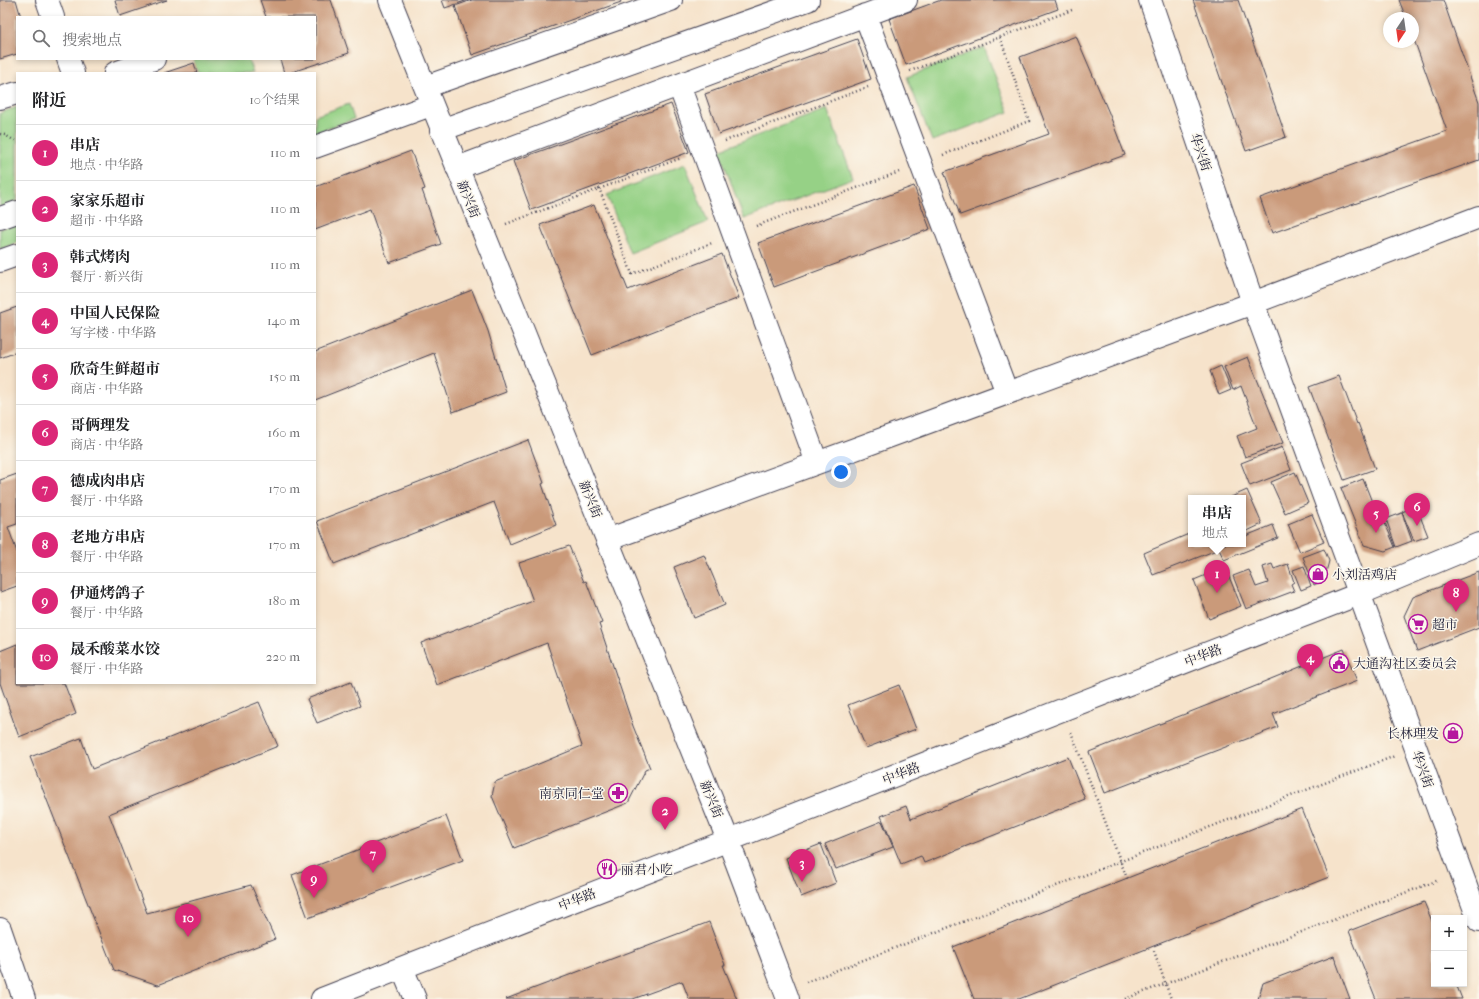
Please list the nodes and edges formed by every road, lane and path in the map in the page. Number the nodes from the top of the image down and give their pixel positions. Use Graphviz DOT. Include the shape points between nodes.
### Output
graph roads {
  1 [pos="47,0"];
  2 [pos="390,0"];
  3 [pos="671,0"];
  4 [pos="808,0"];
  5 [pos="906,0"];
  6 [pos="1150,0"];
  7 [pos="642,5"];
  8 [pos="1072,10"];
  9 [pos="865,15"];
  10 [pos="53,16"];
  11 [pos="1000,37"];
  12 [pos="68,60"];
  13 [pos="151,60"];
  14 [pos="73,72"];
  15 [pos="118,72"];
  16 [pos="889,79"];
  17 [pos="679,85"];
  18 [pos="16,93"];
  19 [pos="428,96"];
  20 [pos="0,98"];
  21 [pos="442,130"];
  22 [pos="0,134"];
  23 [pos="16,139"];
  24 [pos="316,147"];
  25 [pos="702,149"];
  26 [pos="921,164"];
  27 [pos="457,168"];
  28 [pos="599,188"];
  29 [pos="16,212"];
  30 [pos="1479,217"];
  31 [pos="0,218"];
  32 [pos="483,232"];
  33 [pos="734,234"];
  34 [pos="16,255"];
  35 [pos="0,261"];
  36 [pos="1253,303"];
  37 [pos="1007,393"];
  38 [pos="817,463"];
  39 [pos="607,540"];
  40 [pos="1479,544"];
  41 [pos="1359,594"];
  42 [pos="1062,710"];
  43 [pos="1416,748"];
  44 [pos="728,840"];
  45 [pos="1121,862"];
  46 [pos="1461,871"];
  47 [pos="1128,881"];
  48 [pos="1479,921"];
  49 [pos="0,929"];
  50 [pos="1154,951"];
  51 [pos="402,968"];
  52 [pos="1166,984"];
  53 [pos="786,995"];
  54 [pos="24,999"];
  55 [pos="322,999"];
  56 [pos="415,999"];
  57 [pos="1125,999"];
  58 [pos="1171,999"];
  1 -- 10 [label="street"];
  2 -- 19 [label="street, 新兴街"];
  3 -- 7 [label="street"];
  4 -- 21 [label="street"];
  5 -- 9 [label="street"];
  6 -- 36 [label="street, 华兴街"];
  7 -- 19 [label="street"];
  8 -- 11 [label="path"];
  9 -- 16 [label="street"];
  9 -- 17 [label="street"];
  11 -- 16 [label="path"];
  11 -- 26 [label="path" via="1029,121"];
  12 -- 14 [label="street"];
  13 -- 15 [label="street"];
  16 -- 25 [label="path"];
  16 -- 26 [label="street"];
  17 -- 25 [label="street"];
  17 -- 27 [label="street"];
  18 -- 20 [label="street"];
  19 -- 21 [label="street, 新兴街"];
  19 -- 24 [label="street"];
  21 -- 27 [label="street, 新兴街"];
  22 -- 23 [label="path"];
  25 -- 28 [label="path"];
  25 -- 33 [label="street"];
  26 -- 33 [label="path"];
  26 -- 37 [label="street"];
  27 -- 32 [label="street, 新兴街"];
  28 -- 32 [label="path"];
  28 -- 33 [label="path" via="632,274"];
  29 -- 31 [label="street"];
  30 -- 36 [label="street"];
  32 -- 39 [label="street, 新兴街"];
  33 -- 38 [label="street"];
  34 -- 35 [label="street"];
  36 -- 37 [label="street"];
  36 -- 41 [label="street, 华兴街"];
  37 -- 38 [label="street"];
  38 -- 39 [label="street"];
  39 -- 44 [label="street, 新兴街"];
  40 -- 41 [label="street, 中华路"];
  41 -- 42 [label="street, 中华路"];
  41 -- 43 [label="street, 华兴街"];
  42 -- 44 [label="street, 中华路"];
  42 -- 45 [label="path"];
  43 -- 45 [label="path"];
  43 -- 46 [label="street, 华兴街"];
  44 -- 51 [label="street, 中华路"];
  44 -- 53 [label="street, 新兴街"];
  45 -- 47 [label="path"];
  45 -- 53 [label="path"];
  46 -- 48 [label="street, 华兴街"];
  46 -- 52 [label="path"];
  49 -- 54 [label="street"];
  50 -- 52 [label="path"];
  51 -- 55 [label="street, 中华路"];
  51 -- 56 [label="street"];
  52 -- 57 [label="path"];
  52 -- 58 [label="path"];
}
